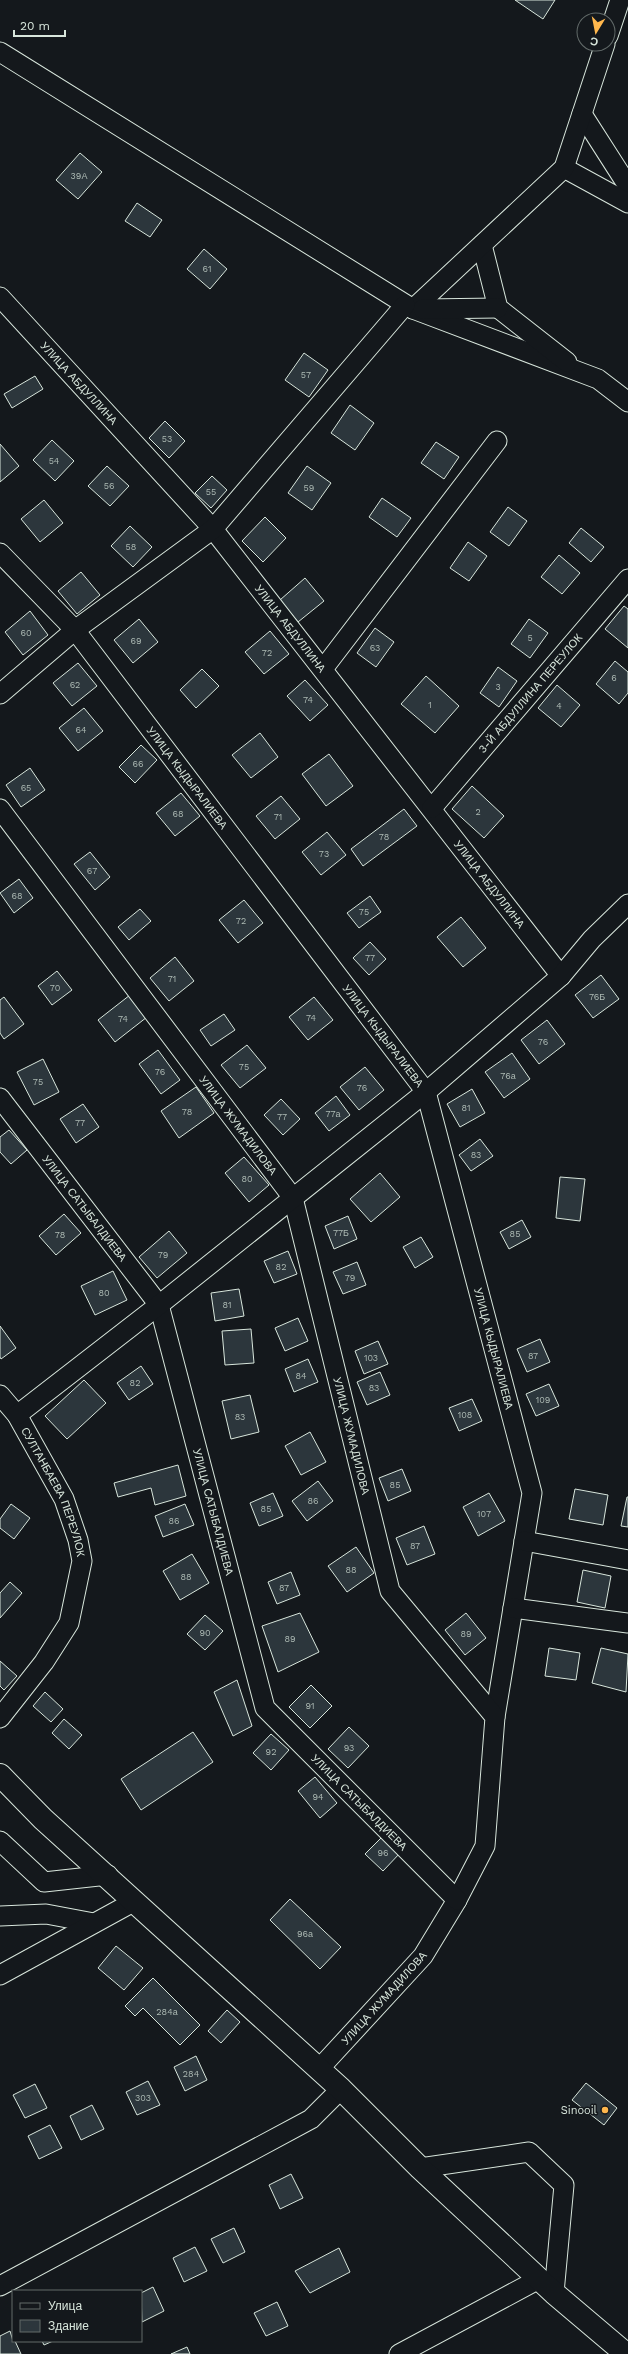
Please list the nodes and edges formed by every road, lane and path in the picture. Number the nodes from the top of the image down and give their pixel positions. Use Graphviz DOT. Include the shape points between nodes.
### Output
graph roads {
  1 [pos="620,0"];
  2 [pos="616,12"];
  3 [pos="0,52"];
  4 [pos="602,52"];
  5 [pos="582,114"];
  6 [pos="564,168"];
  7 [pos="628,186"];
  8 [pos="628,202"];
  9 [pos="482,245"];
  10 [pos="0,296"];
  11 [pos="409,307"];
  12 [pos="498,308"];
  13 [pos="581,373"];
  14 [pos="628,402"];
  15 [pos="496,441"];
  16 [pos="213,528"];
  17 [pos="0,553"];
  18 [pos="628,579"];
  19 [pos="75,630"];
  20 [pos="323,669"];
  21 [pos="0,694"];
  22 [pos="432,808"];
  23 [pos="0,809"];
  24 [pos="628,904"];
  25 [pos="561,976"];
  26 [pos="426,1092"];
  27 [pos="0,1098"];
  28 [pos="293,1198"];
  29 [pos="159,1306"];
  30 [pos="0,1395"];
  31 [pos="17,1416"];
  32 [pos="524,1541"];
  33 [pos="628,1560"];
  34 [pos="513,1608"];
  35 [pos="628,1623"];
  36 [pos="495,1717"];
  37 [pos="0,1718"];
  38 [pos="0,1775"];
  39 [pos="0,1841"];
  40 [pos="108,1875"];
  41 [pos="457,1900"];
  42 [pos="135,1901"];
  43 [pos="0,1916"];
  44 [pos="94,1923"];
  45 [pos="0,1975"];
  46 [pos="319,2069"];
  47 [pos="342,2089"];
  48 [pos="420,2168"];
  49 [pos="0,2286"];
  50 [pos="547,2286"];
  51 [pos="399,2354"];
  52 [pos="626,2354"];
  1 -- 2 [label="street"];
  3 -- 11 [label="street"];
  4 -- 5 [label="street"];
  5 -- 6 [label="street"];
  5 -- 7 [label="street"];
  6 -- 8 [label="street"];
  6 -- 9 [label="street"];
  9 -- 11 [label="street"];
  9 -- 12 [label="street"];
  10 -- 16 [label="street, УЛИЦА АБДУЛЛИНА"];
  11 -- 12 [label="street"];
  11 -- 13 [label="street"];
  11 -- 16 [label="street"];
  12 -- 13 [label="street"];
  13 -- 14 [label="street" via="598,379"];
  15 -- 20 [label="street"];
  16 -- 19 [label="street"];
  16 -- 20 [label="street, УЛИЦА АБДУЛЛИНА"];
  17 -- 19 [label="street, УЛИЦА КЫДЫРАЛИЕВА"];
  18 -- 22 [label="street, 3-Й АБДУЛЛИНА ПЕРЕУЛОК"];
  19 -- 21 [label="street"];
  19 -- 26 [label="street, УЛИЦА КЫДЫРАЛИЕВА"];
  20 -- 22 [label="street, УЛИЦА АБДУЛЛИНА"];
  22 -- 25 [label="street, УЛИЦА АБДУЛЛИНА"];
  23 -- 28 [label="street, УЛИЦА ЖУМАДИЛОВА"];
  24 -- 25 [label="street" via="592,939"];
  25 -- 26 [label="street"];
  26 -- 28 [label="street"];
  26 -- 32 [label="street, УЛИЦА КЫДЫРАЛИЕВА" via="532,1492"];
  27 -- 29 [label="street, УЛИЦА САТЫБАЛДИЕВА"];
  28 -- 29 [label="street"];
  28 -- 36 [label="street, УЛИЦА ЖУМАДИЛОВА" via="390,1591"];
  29 -- 31 [label="street"];
  29 -- 41 [label="street, УЛИЦА САТЫБАЛДИЕВА" via="265,1708"];
  30 -- 31 [label="street, СУЛТАНБАЕВА ПЕРЕУЛОК"];
  31 -- 37 [label="street, СУЛТАНБАЕВА ПЕРЕУЛОК" via="64,1499 78,1540 82,1561 69,1623 44,1662"];
  32 -- 33 [label="street"];
  32 -- 34 [label="street, УЛИЦА КЫДЫРАЛИЕВА"];
  34 -- 35 [label="street"];
  34 -- 36 [label="street, УЛИЦА КЫДЫРАЛИЕВА"];
  36 -- 41 [label="street, УЛИЦА ЖУМАДИЛОВА" via="485,1846"];
  38 -- 40 [label="main road" via="43,1819"];
  39 -- 40 [label="street" via="44,1882"];
  40 -- 42 [label="main road"];
  41 -- 46 [label="street, УЛИЦА ЖУМАДИЛОВА" via="423,1956"];
  42 -- 44 [label="street"];
  42 -- 46 [label="main road"];
  43 -- 44 [label="street" via="46,1914"];
  44 -- 45 [label="street"];
  46 -- 47 [label="main road"];
  47 -- 48 [label="main road"];
  47 -- 49 [label="street" via="310,2119"];
  48 -- 50 [label="main road"];
  48 -- 50 [label="street" via="529,2152 564,2185"];
  50 -- 51 [label="street"];
  50 -- 52 [label="main road"];
}
